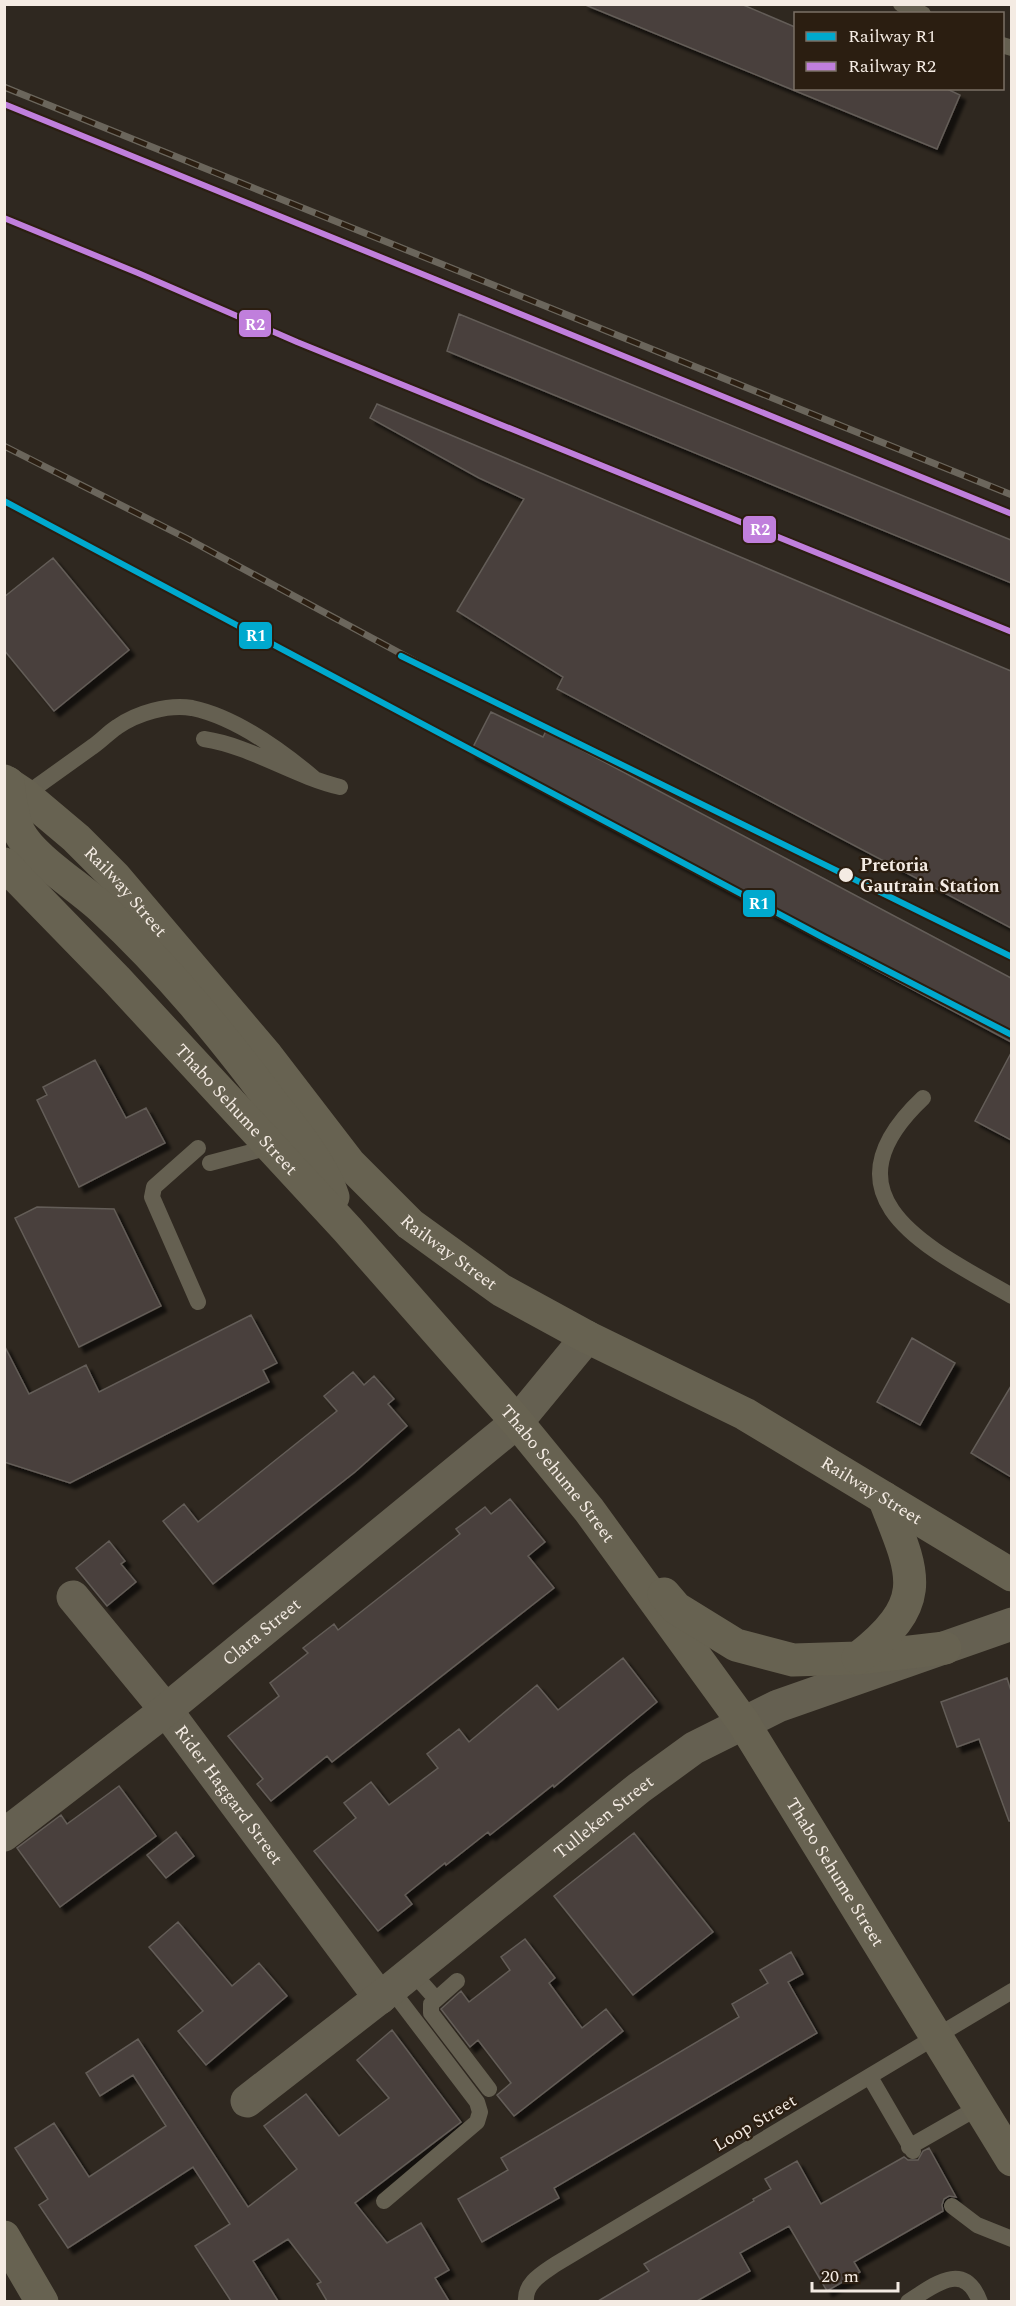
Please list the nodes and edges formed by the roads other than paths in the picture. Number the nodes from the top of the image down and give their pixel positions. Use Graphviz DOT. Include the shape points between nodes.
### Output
graph roads {
  1 [pos="901,4"];
  2 [pos="919,12"];
  3 [pos="204,739"];
  4 [pos="315,779"];
  5 [pos="12,786"];
  6 [pos="340,787"];
  7 [pos="4,864"];
  8 [pos="923,1098"];
  9 [pos="198,1148"];
  10 [pos="270,1148"];
  11 [pos="210,1163"];
  12 [pos="334,1216"];
  13 [pos="1011,1296"];
  14 [pos="198,1302"];
  15 [pos="587,1337"];
  16 [pos="517,1422"];
  17 [pos="884,1498"];
  18 [pos="589,1510"];
  19 [pos="1011,1575"];
  20 [pos="73,1597"];
  21 [pos="1011,1624"];
  22 [pos="945,1648"];
  23 [pos="858,1658"];
  24 [pos="166,1710"];
  25 [pos="743,1722"];
  26 [pos="4,1835"];
  27 [pos="456,1981"];
  28 [pos="394,1986"];
  29 [pos="1011,1991"];
  30 [pos="436,1999"];
  31 [pos="936,2038"];
  32 [pos="870,2077"];
  33 [pos="489,2089"];
  34 [pos="247,2101"];
  35 [pos="979,2107"];
  36 [pos="1011,2160"];
  37 [pos="384,2201"];
  38 [pos="952,2206"];
  39 [pos="4,2237"];
  40 [pos="1011,2239"];
  41 [pos="526,2298"];
  42 [pos="42,2301"];
  43 [pos="908,2301"];
  44 [pos="980,2301"];
  1 -- 2 [label="lane"];
  3 -- 4 [label="lane" via="227,744"];
  4 -- 5 [label="lane" via="282,752 230,722 190,708 165,708 118,726 94,745"];
  4 -- 6 [label="lane"];
  5 -- 12 [label="main road" via="14,818 20,833 103,908 192,1001 310,1154 331,1190"];
  5 -- 15 [label="main road, Railway Street" via="76,838 115,877 267,1056 350,1164 410,1224 501,1290"];
  7 -- 10 [label="main road, Thabo Sehume Street"];
  8 -- 13 [label="lane" via="897,1127 883,1155 880,1185 889,1209 906,1230"];
  9 -- 14 [label="lane" via="154,1187 152,1197"];
  10 -- 11 [label="lane"];
  10 -- 12 [label="main road, Thabo Sehume Street"];
  12 -- 16 [label="main road, Thabo Sehume Street"];
  15 -- 16 [label="street, Clara Street"];
  15 -- 17 [label="main road, Railway Street" via="745,1414"];
  16 -- 18 [label="main road, Thabo Sehume Street"];
  16 -- 24 [label="street, Clara Street"];
  17 -- 19 [label="main road, Railway Street"];
  17 -- 23 [label="main road" via="912,1574 909,1595 899,1618 882,1640"];
  18 -- 23 [label="main road" via="676,1608 736,1645 793,1660"];
  18 -- 25 [label="main road, Thabo Sehume Street"];
  20 -- 24 [label="street, Rider Haggard Street"];
  21 -- 22 [label="street, Tulleken Street"];
  22 -- 23 [label="main road"];
  22 -- 25 [label="street, Tulleken Street"];
  24 -- 26 [label="street, Clara Street"];
  24 -- 28 [label="street, Rider Haggard Street"];
  25 -- 28 [label="street, Tulleken Street" via="694,1748 639,1788"];
  25 -- 31 [label="main road, Thabo Sehume Street"];
  27 -- 30 [label="lane"];
  28 -- 30 [label="lane"];
  28 -- 34 [label="street, Tulleken Street"];
  28 -- 37 [label="lane" via="477,2102 480,2112 477,2122"];
  29 -- 31 [label="lane, Loop Street"];
  30 -- 33 [label="lane" via="431,2004 431,2013"];
  31 -- 32 [label="lane, Loop Street"];
  31 -- 35 [label="main road, Thabo Sehume Street"];
  32 -- 35 [label="lane" via="911,2149"];
  32 -- 41 [label="lane, Loop Street" via="556,2264 537,2277"];
  35 -- 36 [label="main road, Thabo Sehume Street"];
  38 -- 40 [label="lane" via="977,2225"];
  39 -- 42 [label="main road"];
  43 -- 44 [label="lane" via="934,2285 960,2277 969,2283"];
}
